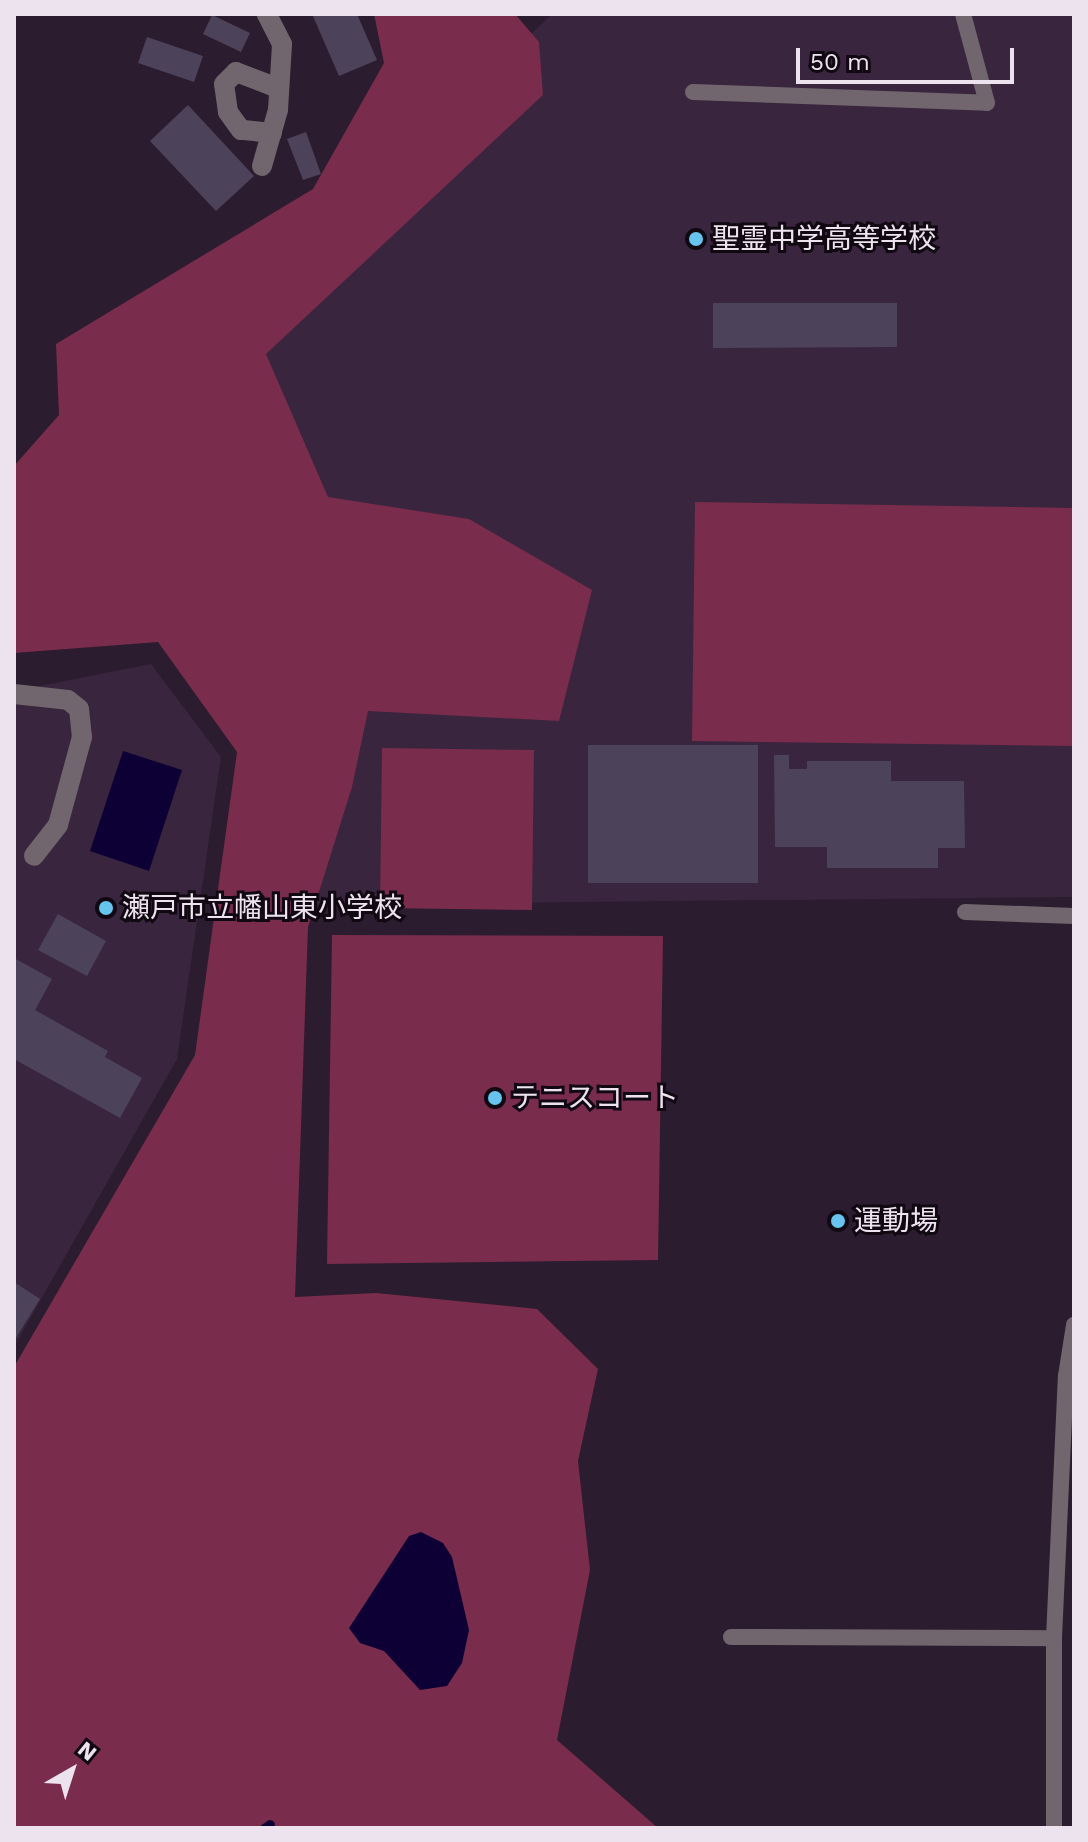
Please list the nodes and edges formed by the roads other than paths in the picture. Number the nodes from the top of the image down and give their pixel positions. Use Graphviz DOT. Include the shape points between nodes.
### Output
graph roads {
  1 [pos="267,14"];
  2 [pos="963,14"];
  3 [pos="278,88"];
  4 [pos="693,92"];
  5 [pos="272,133"];
  6 [pos="262,166"];
  7 [pos="14,694"];
  8 [pos="34,856"];
  9 [pos="965,912"];
  10 [pos="1074,916"];
  11 [pos="1074,1325"];
  12 [pos="731,1637"];
  13 [pos="1054,1638"];
  14 [pos="1054,1828"];
  1 -- 3 [label="street" via="282,44"];
  2 -- 4 [label="lane" via="987,103"];
  3 -- 5 [label="street"];
  3 -- 5 [label="street" via="236,72 224,84 228,112 241,130"];
  5 -- 6 [label="street"];
  7 -- 8 [label="street" via="68,700 79,709 82,737 58,825"];
  9 -- 10 [label="lane"];
  11 -- 13 [label="lane" via="1066,1376"];
  12 -- 13 [label="lane"];
  13 -- 14 [label="lane"];
}
